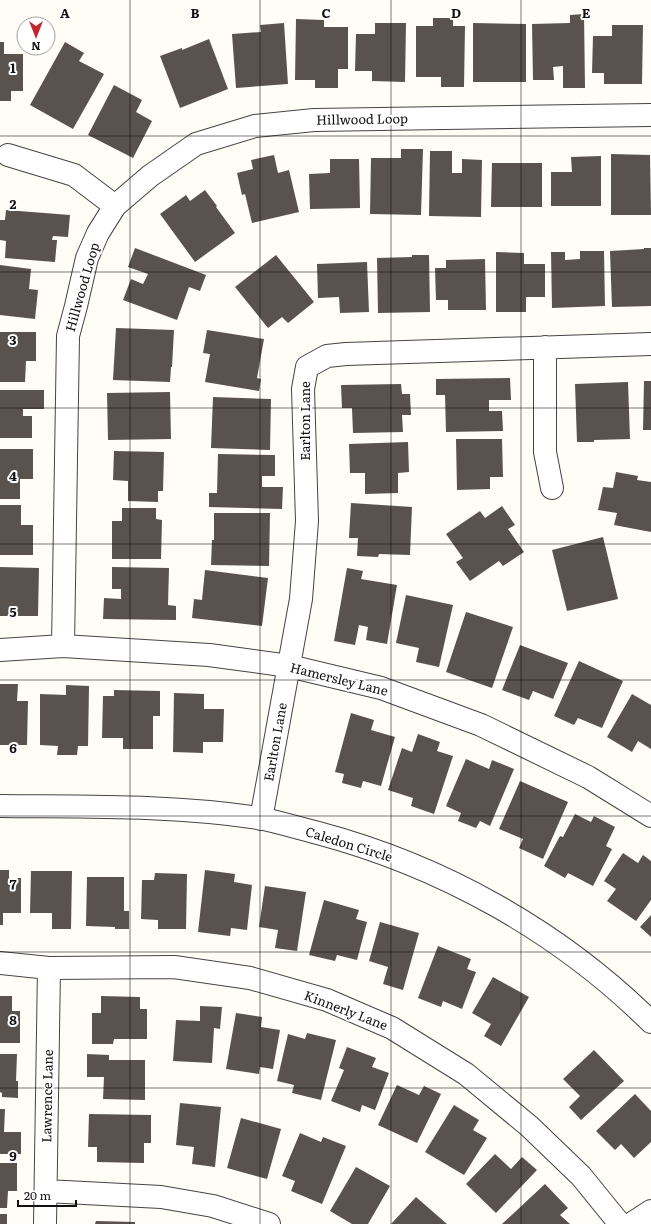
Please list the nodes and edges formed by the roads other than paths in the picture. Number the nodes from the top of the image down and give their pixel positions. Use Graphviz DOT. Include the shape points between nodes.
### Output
graph roads {
  1 [pos="651,115"];
  2 [pos="8,155"];
  3 [pos="115,206"];
  4 [pos="651,344"];
  5 [pos="545,347"];
  6 [pos="552,488"];
  7 [pos="63,646"];
  8 [pos="0,650"];
  9 [pos="288,666"];
  10 [pos="0,806"];
  11 [pos="651,816"];
  12 [pos="261,819"];
  13 [pos="0,963"];
  14 [pos="49,968"];
  15 [pos="651,1022"];
  16 [pos="46,1191"];
  17 [pos="651,1211"];
  18 [pos="45,1224"];
  19 [pos="269,1224"];
  20 [pos="620,1224"];
  21 [pos="631,1224"];
  1 -- 3 [label="street, Hillwood Loop" via="314,120 255,126 196,144 150,176"];
  2 -- 3 [label="street" via="74,175"];
  3 -- 7 [label="street, Hillwood Loop" via="98,232 87,258 68,336"];
  4 -- 5 [label="street, Earlton Lane"];
  5 -- 6 [label="street" via="545,452"];
  5 -- 9 [label="street, Earlton Lane" via="346,354 327,356 307,367 303,389 307,521 301,599"];
  7 -- 8 [label="street, Hamersley Lane"];
  7 -- 9 [label="street, Hamersley Lane" via="209,655"];
  9 -- 11 [label="street, Hamersley Lane" via="381,688 481,725 588,777"];
  9 -- 12 [label="street, Earlton Lane"];
  10 -- 12 [label="street, Caledon Circle" via="181,809"];
  12 -- 15 [label="street, Caledon Circle" via="378,852 424,869 473,892 560,946 600,976"];
  13 -- 14 [label="street, Kinnerly Lane"];
  14 -- 16 [label="street, Lawrence Lane"];
  14 -- 20 [label="street, Kinnerly Lane" via="174,967 250,978 327,1000 392,1028 466,1074 529,1126 582,1176"];
  16 -- 18 [label="street, Lawrence Lane"];
  16 -- 19 [label="street" via="161,1197 214,1206"];
  17 -- 21 [label="street"];
}
